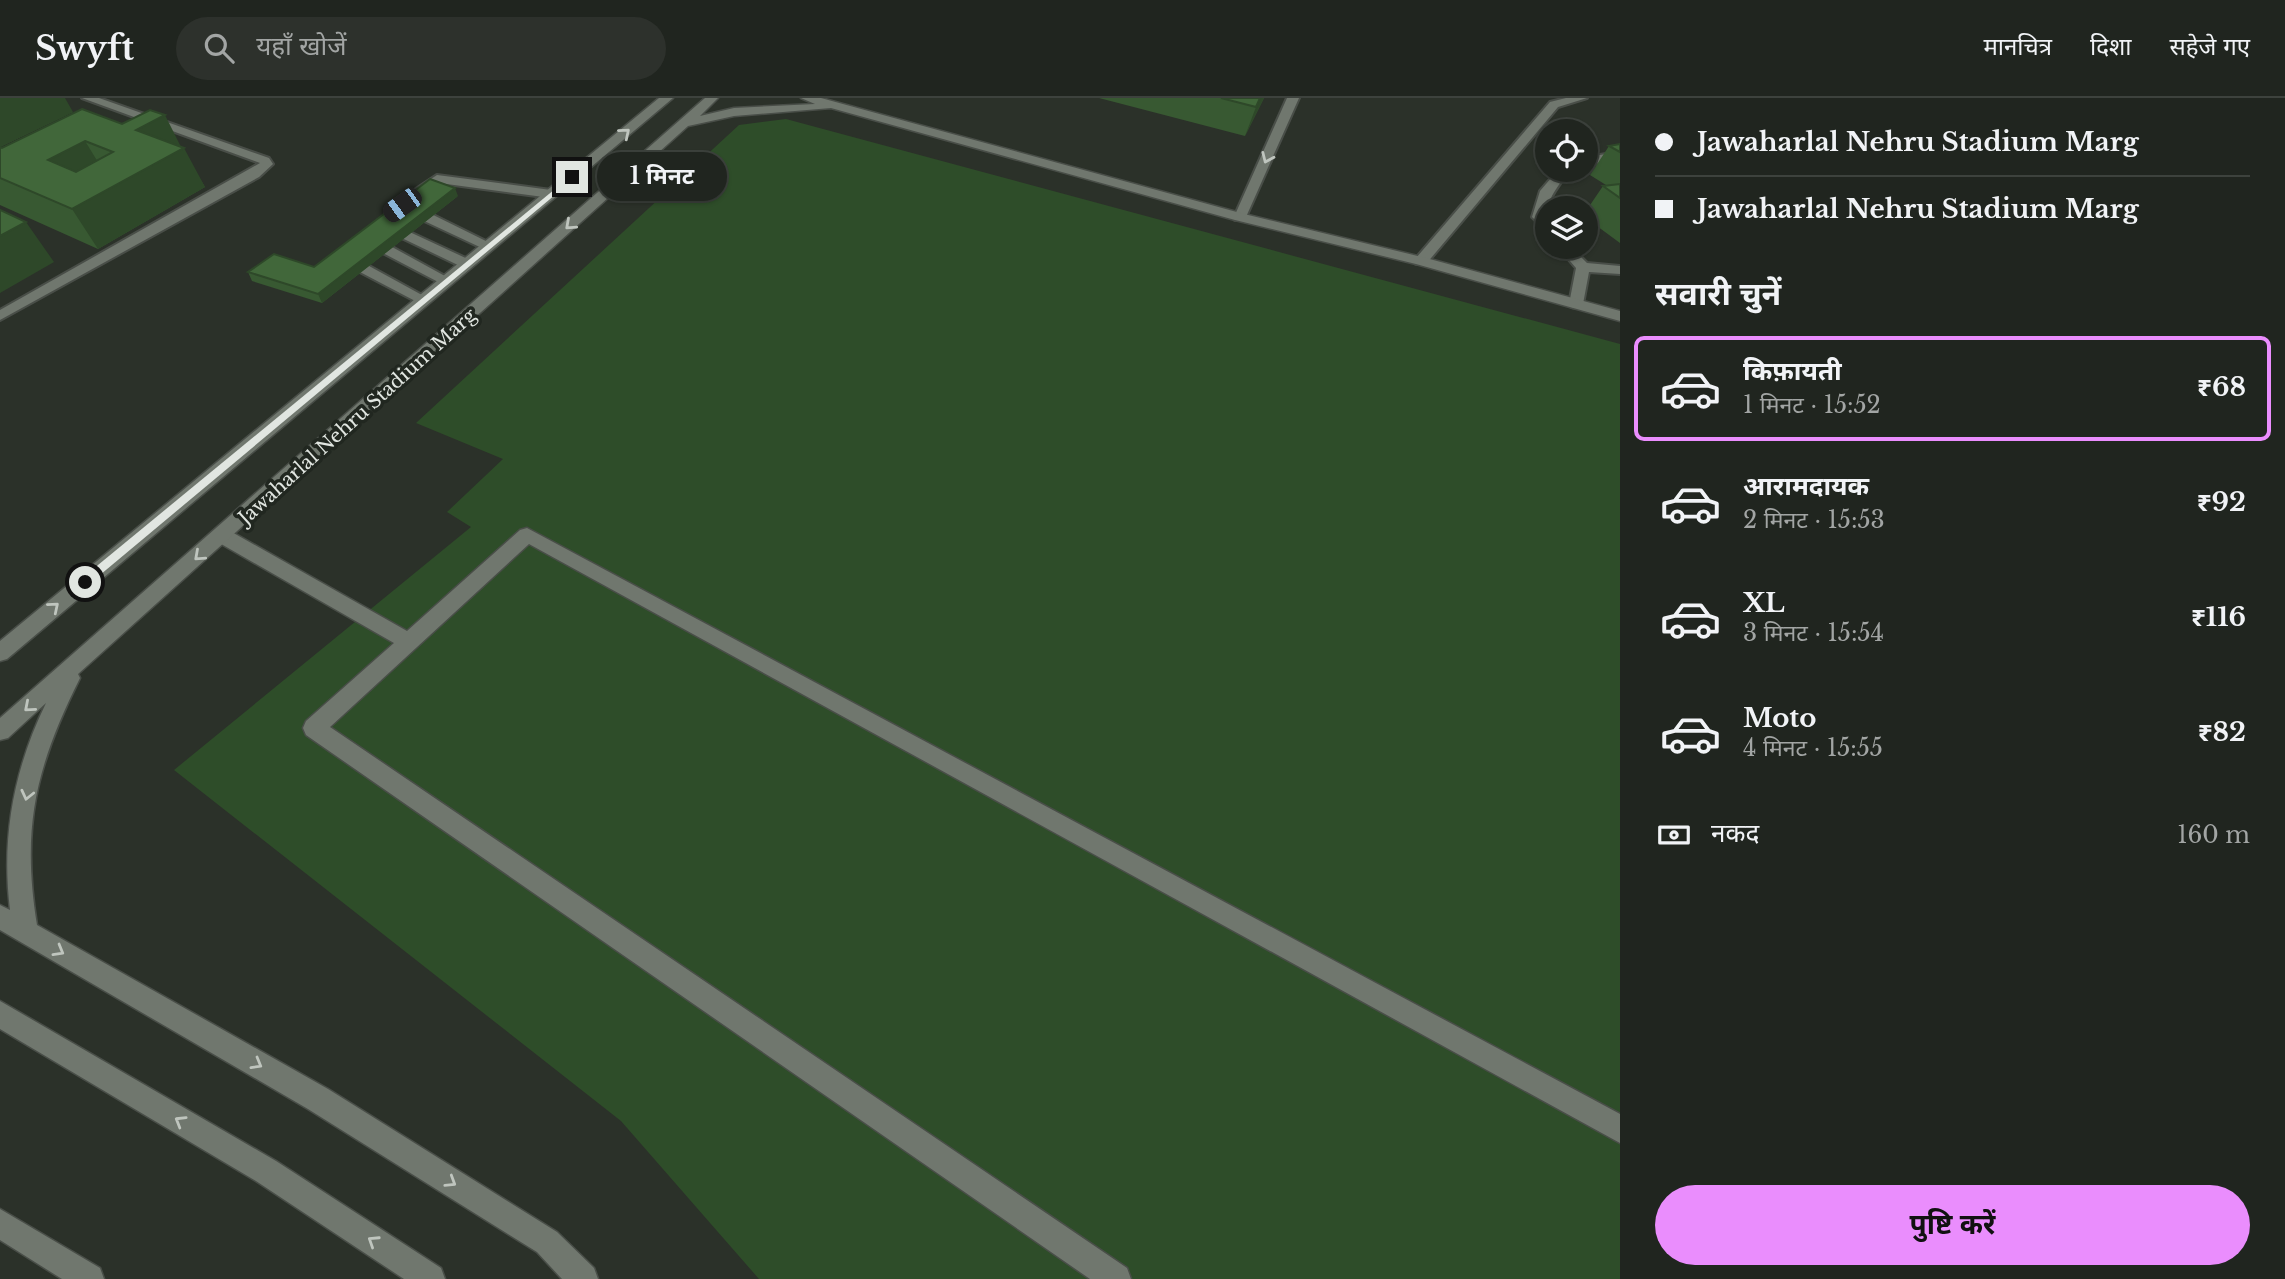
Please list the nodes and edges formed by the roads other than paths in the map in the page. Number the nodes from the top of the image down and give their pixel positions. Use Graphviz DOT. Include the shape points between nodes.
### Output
graph roads {
  1 [pos="88,98"];
  2 [pos="667,98"];
  3 [pos="712,98"];
  4 [pos="807,98"];
  5 [pos="1293,98"];
  6 [pos="1581,98"];
  7 [pos="839,107"];
  8 [pos="684,123"];
  9 [pos="1620,156"];
  10 [pos="1598,160"];
  11 [pos="551,194"];
  12 [pos="391,212"];
  13 [pos="1240,217"];
  14 [pos="489,246"];
  15 [pos="344,247"];
  16 [pos="1575,259"];
  17 [pos="1421,261"];
  18 [pos="467,264"];
  19 [pos="1583,267"];
  20 [pos="1620,270"];
  21 [pos="447,281"];
  22 [pos="424,300"];
  23 [pos="1576,304"];
  24 [pos="0,316"];
  25 [pos="1620,316"];
  26 [pos="223,536"];
  27 [pos="409,642"];
  28 [pos="1,652"];
  29 [pos="78,664"];
  30 [pos="0,731"];
  31 [pos="0,917"];
  32 [pos="26,932"];
  33 [pos="0,1014"];
  34 [pos="1620,1129"];
  35 [pos="0,1223"];
  36 [pos="89,1279"];
  37 [pos="430,1279"];
  38 [pos="583,1279"];
  39 [pos="1115,1279"];
  1 -- 24 [label="lane" via="267,164"];
  11 -- 2 [label="street, one-way"];
  3 -- 8 [label="street, Jawaharlal Nehru Stadium Marg"];
  4 -- 7 [label="street"];
  5 -- 13 [label="lane, one-way"];
  6 -- 17 [label="lane" via="1554,104"];
  7 -- 8 [label="street" via="734,112"];
  7 -- 13 [label="street"];
  8 -- 26 [label="street, Jawaharlal Nehru Stadium Marg, one-way"];
  9 -- 10 [label="lane"];
  11 -- 12 [label="lane" via="437,179"];
  11 -- 14 [label="street"];
  12 -- 14 [label="lane"];
  12 -- 15 [label="lane"];
  12 -- 18 [label="lane"];
  13 -- 17 [label="street"];
  14 -- 18 [label="street"];
  15 -- 21 [label="lane"];
  15 -- 22 [label="lane"];
  16 -- 19 [label="lane"];
  17 -- 23 [label="street"];
  18 -- 21 [label="street"];
  19 -- 20 [label="lane"];
  19 -- 23 [label="lane"];
  21 -- 22 [label="street"];
  28 -- 22 [label="street, one-way"];
  23 -- 25 [label="street"];
  26 -- 27 [label="street"];
  26 -- 29 [label="street, Jawaharlal Nehru Stadium Marg, one-way"];
  27 -- 34 [label="street" via="527,535"];
  27 -- 39 [label="street" via="314,728"];
  29 -- 30 [label="street, Jawaharlal Nehru Stadium Marg, one-way"];
  29 -- 32 [label="street, one-way" via="50,713 18,833 18,880"];
  31 -- 32 [label="street"];
  32 -- 38 [label="street, one-way" via="330,1106 547,1242"];
  37 -- 33 [label="street, one-way" via="266,1171"];
  35 -- 36 [label="street"];
}
